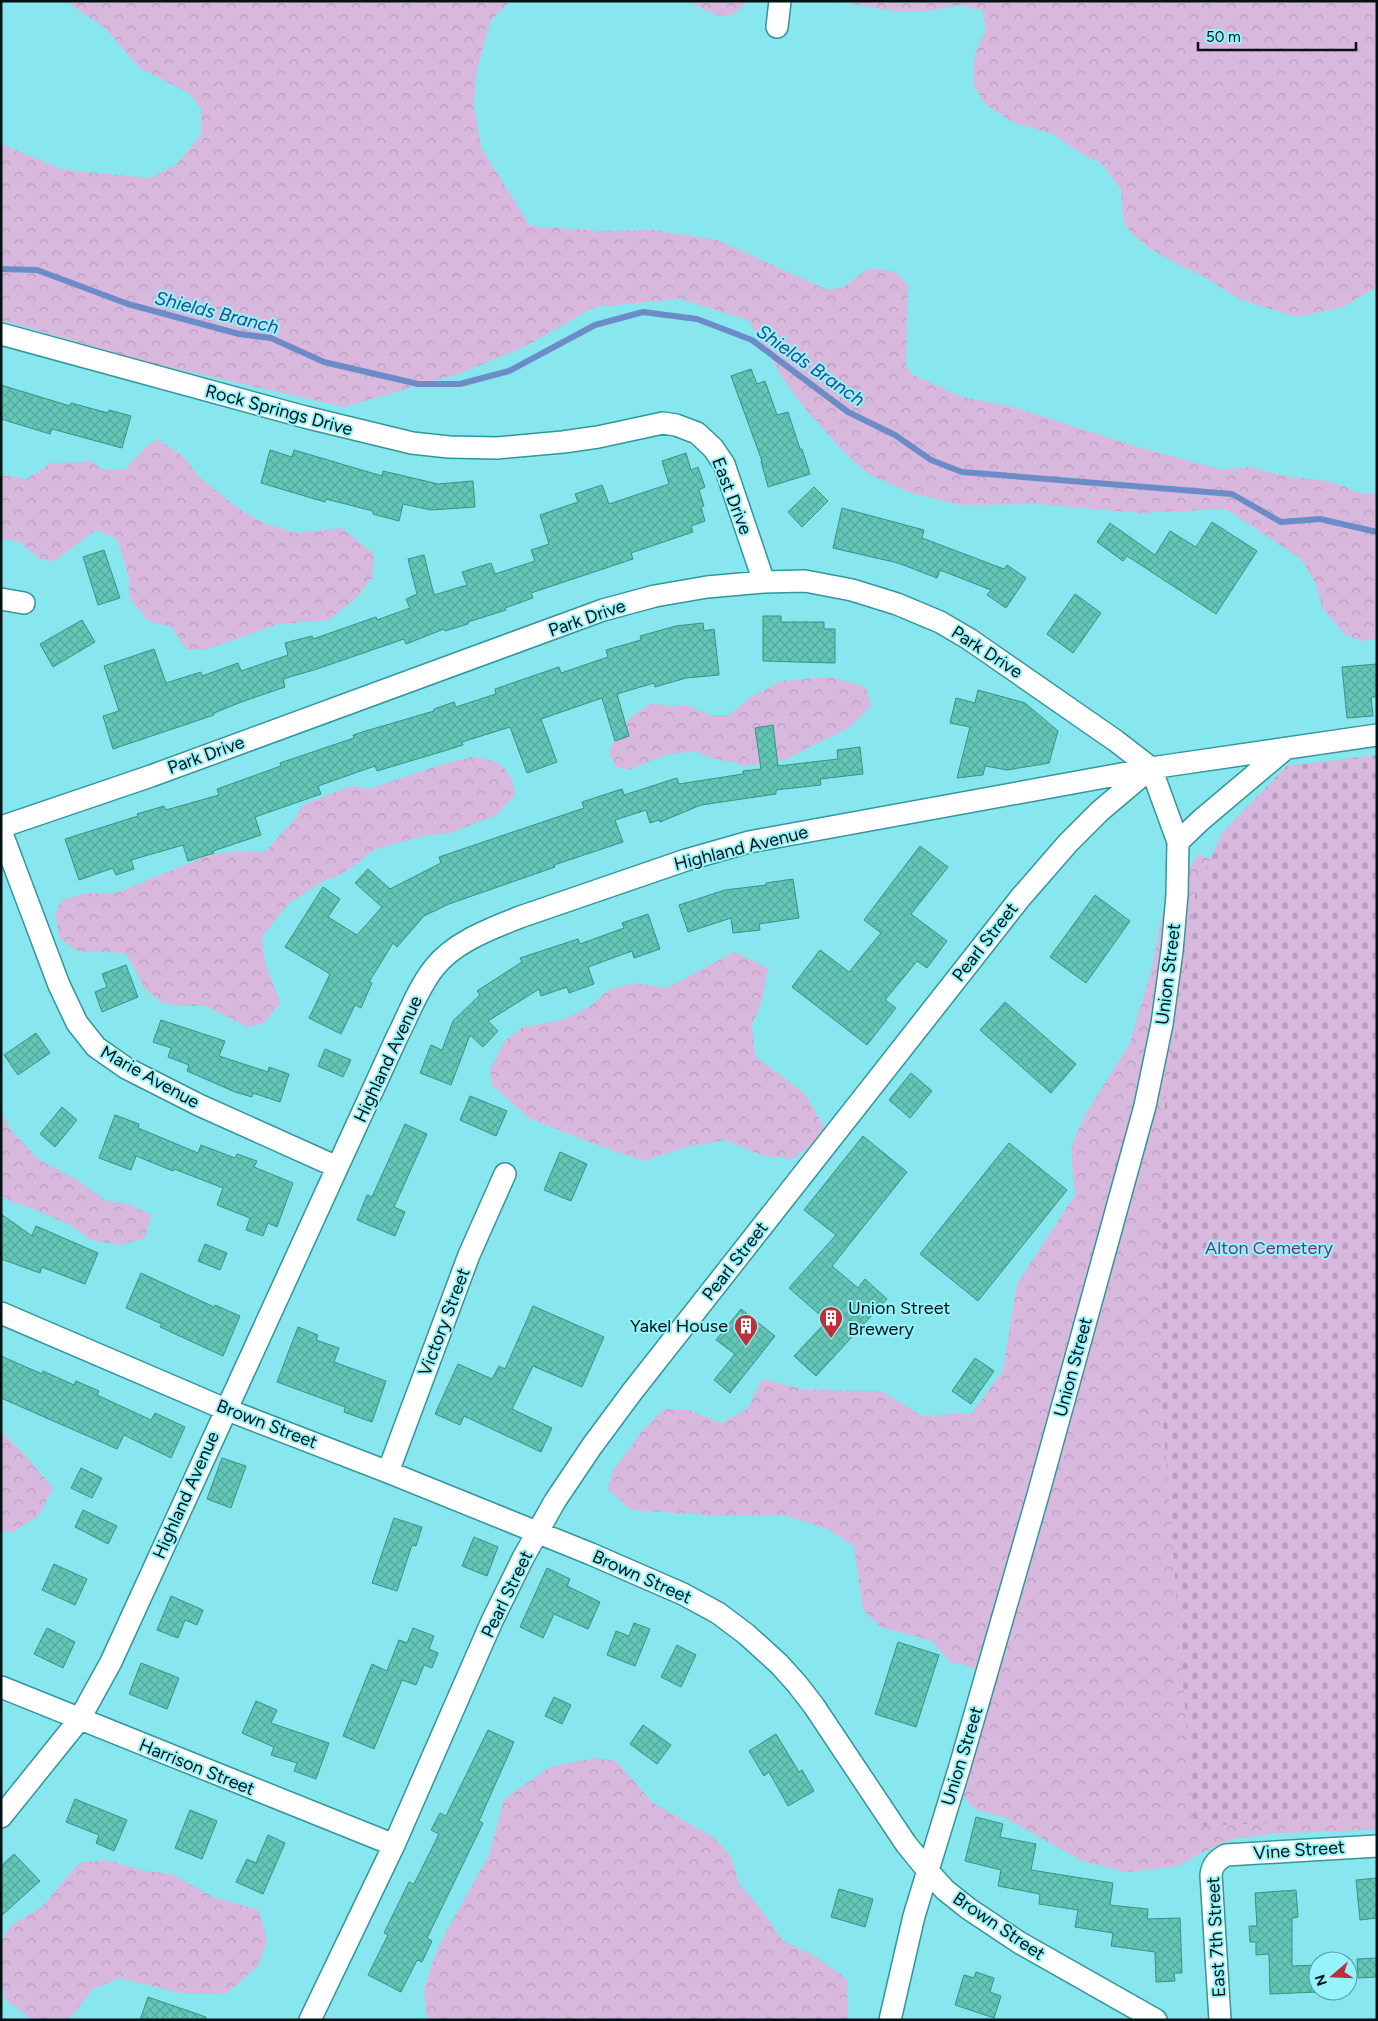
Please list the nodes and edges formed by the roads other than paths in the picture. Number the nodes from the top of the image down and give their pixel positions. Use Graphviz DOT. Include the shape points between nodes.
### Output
graph roads {
  1 [pos="780,1"];
  2 [pos="777,28"];
  3 [pos="1,334"];
  4 [pos="563,442"];
  5 [pos="764,582"];
  6 [pos="1,599"];
  7 [pos="24,604"];
  8 [pos="1377,735"];
  9 [pos="1284,750"];
  10 [pos="1151,768"];
  11 [pos="1,827"];
  12 [pos="1,831"];
  13 [pos="1178,842"];
  14 [pos="337,1167"];
  15 [pos="506,1174"];
  16 [pos="1,1313"];
  17 [pos="225,1409"];
  18 [pos="388,1472"];
  19 [pos="538,1532"];
  20 [pos="1,1687"];
  21 [pos="78,1720"];
  22 [pos="1,1817"];
  23 [pos="394,1845"];
  24 [pos="1377,1846"];
  25 [pos="1221,1858"];
  26 [pos="928,1871"];
  27 [pos="310,2020"];
  28 [pos="890,2020"];
  29 [pos="1156,2020"];
  30 [pos="1220,2020"];
  1 -- 2 [label="street"];
  3 -- 4 [label="street, Rock Springs Drive" via="412,443 497,448"];
  4 -- 5 [label="street, East Drive" via="663,423 697,434 713,448 724,464"];
  5 -- 10 [label="street, Park Drive" via="805,581 852,590 940,622 1014,669"];
  5 -- 11 [label="street, Park Drive" via="655,596 603,610 151,776"];
  6 -- 7 [label="street"];
  8 -- 9 [label="street"];
  9 -- 10 [label="street"];
  9 -- 13 [label="street"];
  10 -- 13 [label="street"];
  10 -- 14 [label="street, Highland Avenue" via="749,842 686,860 493,928 443,958 425,981"];
  10 -- 19 [label="street, Pearl Street" via="1100,811 1021,897 632,1392 555,1501"];
  12 -- 14 [label="street, Marie Avenue" via="59,985 77,1023 96,1047 126,1068 198,1105"];
  13 -- 26 [label="street, Union Street" via="1172,951 1162,1024 1145,1106 1035,1504"];
  14 -- 17 [label="street, Highland Avenue"];
  15 -- 18 [label="street, Victory Street" via="469,1255"];
  16 -- 17 [label="street, Brown Street"];
  17 -- 18 [label="street, Brown Street"];
  17 -- 21 [label="street, Highland Avenue" via="111,1662"];
  18 -- 19 [label="street, Brown Street"];
  19 -- 23 [label="street, Pearl Street" via="492,1620"];
  19 -- 26 [label="street, Brown Street" via="682,1594 718,1613 746,1634 779,1664 814,1706"];
  20 -- 21 [label="street, Harrison Street"];
  21 -- 22 [label="street, Highland Avenue"];
  21 -- 23 [label="street, Harrison Street"];
  23 -- 27 [label="street, Pearl Street"];
  24 -- 25 [label="street, Vine Street" via="1226,1855"];
  25 -- 30 [label="street, East 7th Street" via="1211,1875"];
  26 -- 28 [label="street, Union Street"];
  26 -- 29 [label="street, Brown Street" via="969,1909 1020,1943"];
}
